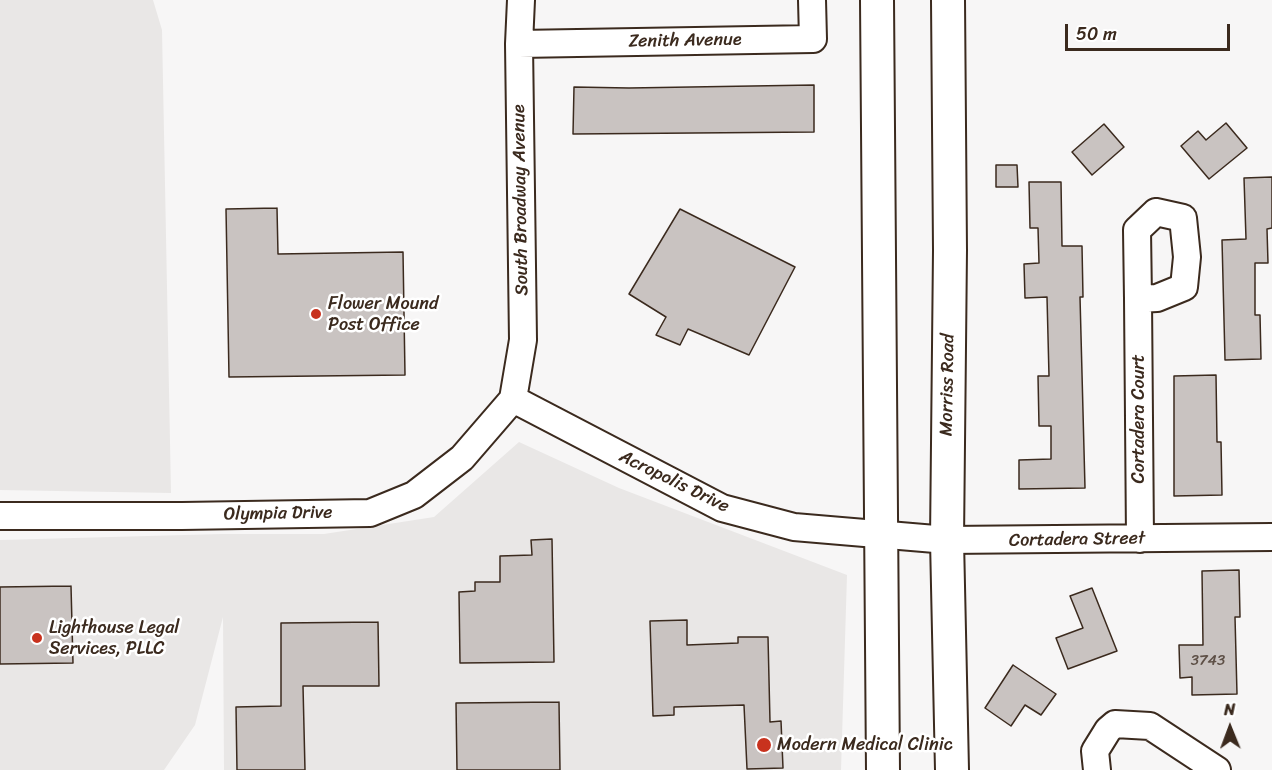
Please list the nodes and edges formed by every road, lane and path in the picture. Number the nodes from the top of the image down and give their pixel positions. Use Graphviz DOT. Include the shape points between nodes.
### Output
graph roads {
  1 [pos="521,0"];
  2 [pos="812,0"];
  3 [pos="878,0"];
  4 [pos="948,0"];
  5 [pos="519,44"];
  6 [pos="1138,298"];
  7 [pos="513,399"];
  8 [pos="0,516"];
  9 [pos="881,536"];
  10 [pos="1272,537"];
  11 [pos="1140,539"];
  12 [pos="946,540"];
  13 [pos="883,770"];
  14 [pos="952,770"];
  15 [pos="1097,770"];
  16 [pos="1217,770"];
  1 -- 5 [label="street, South Broadway Avenue"];
  2 -- 5 [label="street, Zenith Avenue" via="813,39"];
  3 -- 9 [label="main road"];
  4 -- 12 [label="main road, Morriss Road"];
  5 -- 7 [label="street, South Broadway Avenue" via="523,340"];
  6 -- 11 [label="street, Cortadera Court"];
  7 -- 8 [label="street, Olympia Drive" via="462,458 414,495 370,513"];
  7 -- 9 [label="street, Acropolis Drive" via="722,508 794,527"];
  9 -- 12 [label="street, Cortadera Street"];
  9 -- 13 [label="main road"];
  10 -- 11 [label="street, Cortadera Street"];
  11 -- 12 [label="street, Cortadera Street"];
  12 -- 14 [label="main road, Morriss Road"];
  15 -- 16 [label="street" via="1095,751 1115,724 1150,726"];
}
